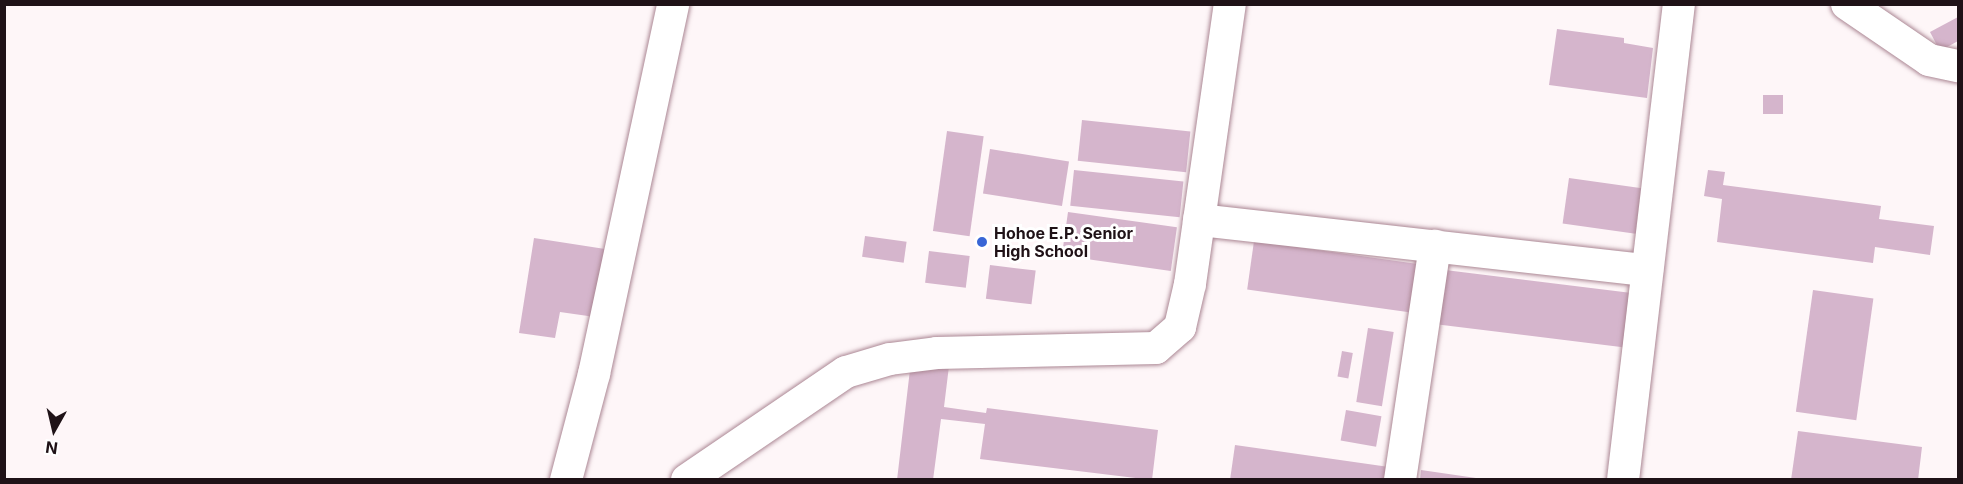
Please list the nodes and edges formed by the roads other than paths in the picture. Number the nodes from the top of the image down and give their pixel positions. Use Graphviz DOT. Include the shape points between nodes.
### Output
graph roads {
  1 [pos="673,4"];
  2 [pos="1230,4"];
  3 [pos="1678,4"];
  4 [pos="1847,4"];
  5 [pos="1957,68"];
  6 [pos="1199,220"];
  7 [pos="1435,246"];
  8 [pos="1647,270"];
  9 [pos="566,480"];
  10 [pos="687,480"];
  11 [pos="1400,480"];
  12 [pos="1623,480"];
  1 -- 9 [label="lane" via="594,374"];
  2 -- 6 [label="lane"];
  3 -- 8 [label="lane"];
  4 -- 5 [label="lane" via="1929,60"];
  6 -- 7 [label="lane"];
  6 -- 10 [label="lane" via="1180,327 1156,348 937,353 890,359 846,372"];
  7 -- 8 [label="lane"];
  7 -- 11 [label="lane"];
  8 -- 12 [label="lane"];
}
